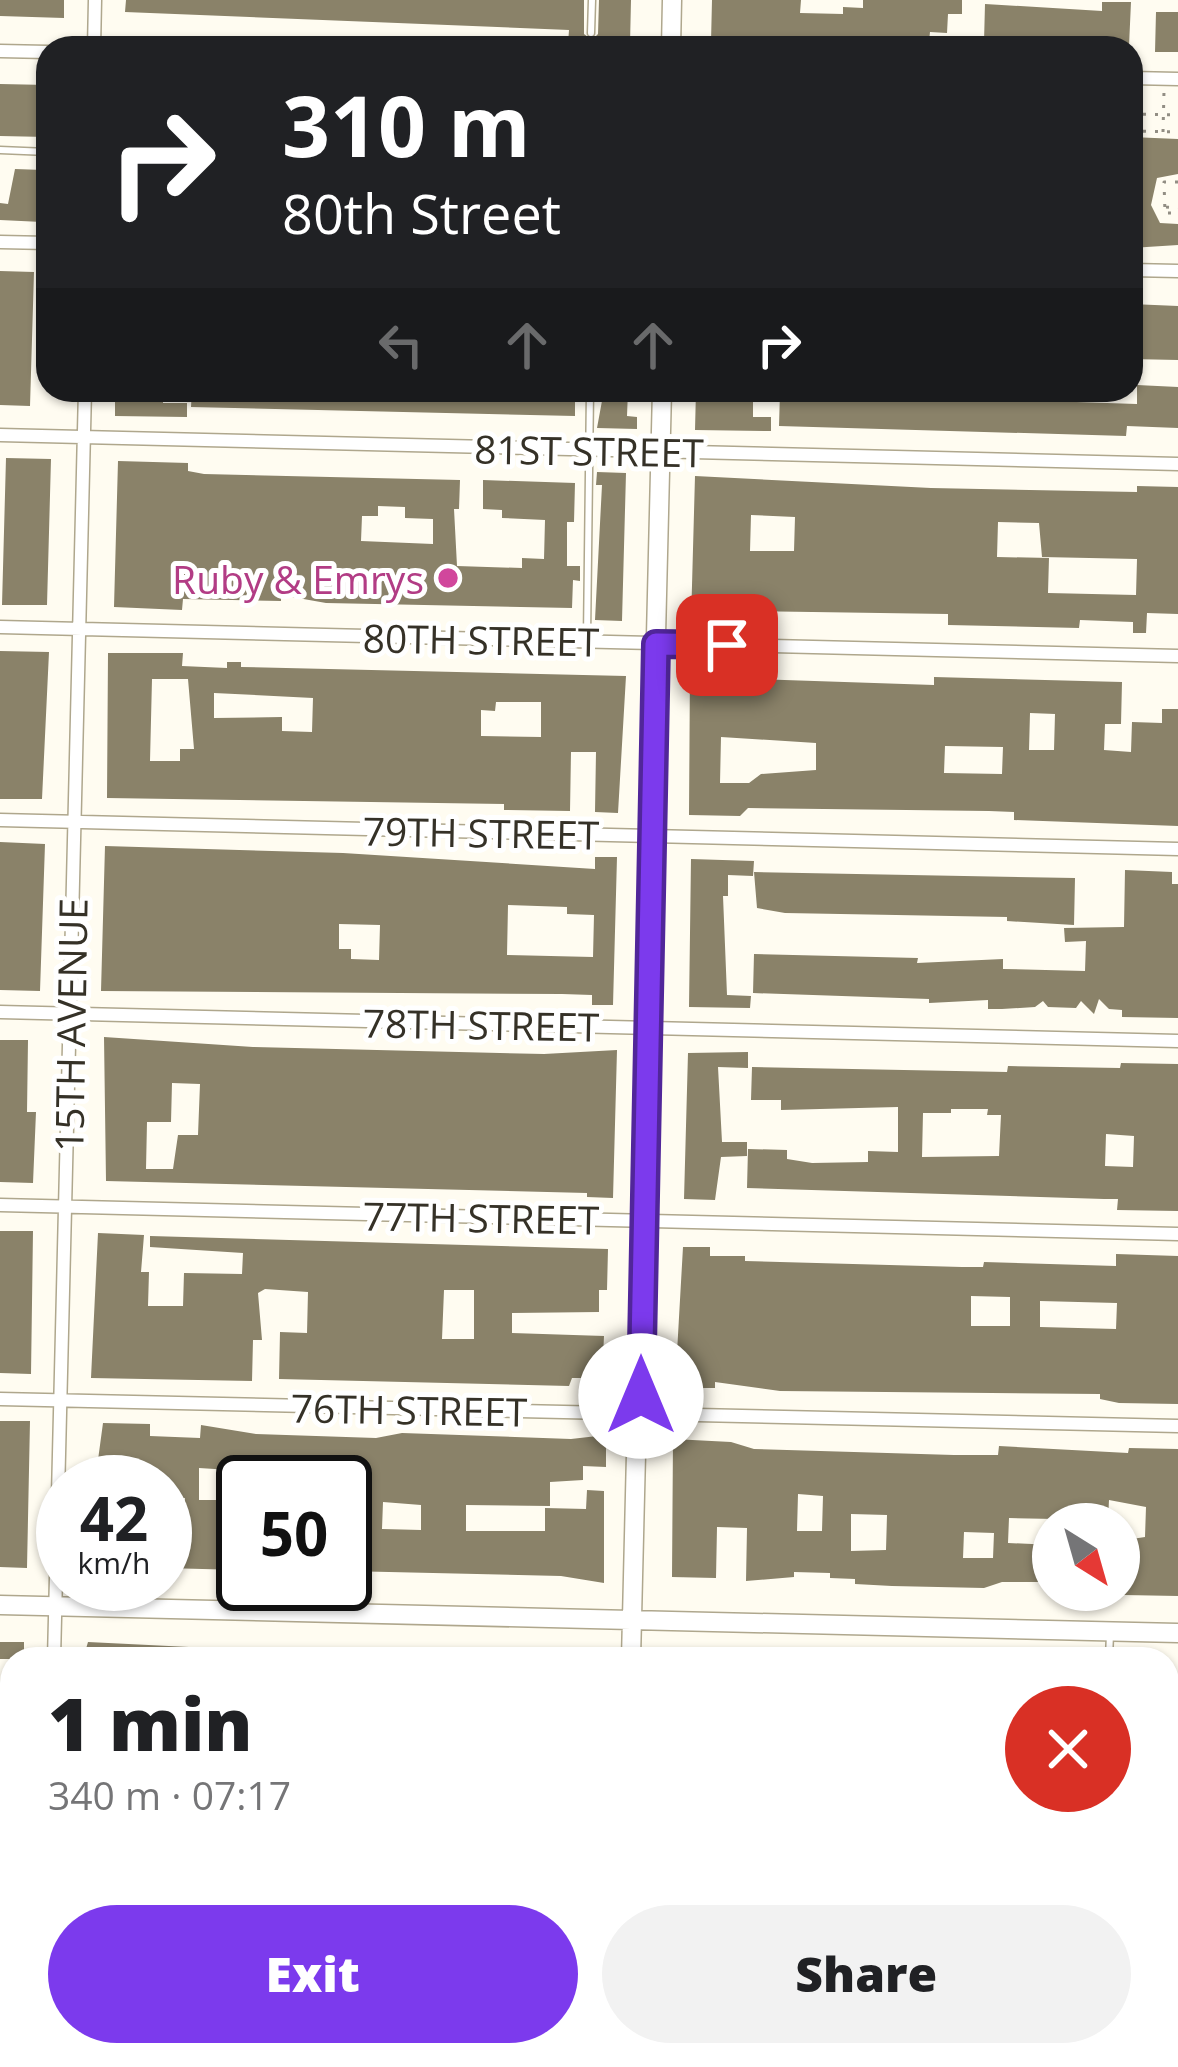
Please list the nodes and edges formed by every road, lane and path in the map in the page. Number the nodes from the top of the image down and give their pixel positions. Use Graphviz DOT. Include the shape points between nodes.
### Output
graph roads {
  1 [pos="95,0"];
  2 [pos="592,0"];
  3 [pos="672,0"];
  4 [pos="591,33"];
  5 [pos="94,36"];
  6 [pos="671,36"];
  7 [pos="0,51"];
  8 [pos="36,52"];
  9 [pos="1171,79"];
  10 [pos="1143,114"];
  11 [pos="1163,115"];
  12 [pos="1178,115"];
  13 [pos="1143,131"];
  14 [pos="1163,132"];
  15 [pos="1178,132"];
  16 [pos="0,150"];
  17 [pos="36,152"];
  18 [pos="1178,182"];
  19 [pos="1164,191"];
  20 [pos="1178,191"];
  21 [pos="1178,211"];
  22 [pos="0,242"];
  23 [pos="36,243"];
  24 [pos="1143,270"];
  25 [pos="1178,271"];
  26 [pos="85,402"];
  27 [pos="589,402"];
  28 [pos="662,402"];
  29 [pos="0,435"];
  30 [pos="84,437"];
  31 [pos="587,449"];
  32 [pos="661,452"];
  33 [pos="1178,464"];
  34 [pos="0,628"];
  35 [pos="79,629"];
  36 [pos="587,642"];
  37 [pos="656,644"];
  38 [pos="1178,656"];
  39 [pos="0,820"];
  40 [pos="74,821"];
  41 [pos="652,836"];
  42 [pos="1178,849"];
  43 [pos="0,1012"];
  44 [pos="70,1014"];
  45 [pos="647,1028"];
  46 [pos="1178,1041"];
  47 [pos="0,1205"];
  48 [pos="65,1206"];
  49 [pos="642,1221"];
  50 [pos="1178,1234"];
  51 [pos="0,1399"];
  52 [pos="63,1400"];
  53 [pos="640,1415"];
  54 [pos="1178,1426"];
  55 [pos="61,1455"];
  56 [pos="0,1605"];
  57 [pos="36,1606"];
  58 [pos="192,1609"];
  59 [pos="56,1611"];
  60 [pos="632,1620"];
  61 [pos="1110,1632"];
  62 [pos="1178,1633"];
  63 [pos="54,1647"];
  64 [pos="632,1647"];
  65 [pos="1109,1647"];
  1 -- 5 [label="street"];
  2 -- 4 [label="lane"];
  3 -- 6 [label="main road"];
  7 -- 8 [label="street"];
  9 -- 11 [label="path"];
  10 -- 11 [label="path"];
  11 -- 12 [label="path"];
  11 -- 14 [label="path"];
  13 -- 14 [label="path"];
  14 -- 15 [label="path"];
  16 -- 17 [label="lane"];
  18 -- 19 [label="path" via="1164,182"];
  19 -- 20 [label="path"];
  19 -- 21 [label="path" via="1165,213"];
  22 -- 23 [label="street"];
  24 -- 25 [label="street"];
  26 -- 30 [label="street, 15TH AVENUE"];
  27 -- 31 [label="lane"];
  28 -- 32 [label="main road"];
  29 -- 30 [label="street, 81ST STREET"];
  30 -- 31 [label="street, 81ST STREET"];
  30 -- 35 [label="street, 15TH AVENUE"];
  31 -- 32 [label="street, 81ST STREET"];
  31 -- 36 [label="lane"];
  32 -- 33 [label="street, 81ST STREET"];
  32 -- 37 [label="main road"];
  34 -- 35 [label="street, 80TH STREET"];
  35 -- 36 [label="street, 80TH STREET"];
  35 -- 40 [label="street, 15TH AVENUE"];
  36 -- 37 [label="street, 80TH STREET"];
  37 -- 38 [label="street, 80TH STREET"];
  37 -- 41 [label="main road"];
  39 -- 40 [label="street, 79TH STREET"];
  40 -- 41 [label="street, 79TH STREET"];
  40 -- 44 [label="street, 15TH AVENUE"];
  41 -- 42 [label="street, 79TH STREET"];
  41 -- 45 [label="main road"];
  43 -- 44 [label="street, 78TH STREET"];
  44 -- 45 [label="street, 78TH STREET"];
  44 -- 48 [label="street, 15TH AVENUE"];
  45 -- 46 [label="street, 78TH STREET"];
  45 -- 49 [label="main road"];
  47 -- 48 [label="street, 77TH STREET"];
  48 -- 49 [label="street, 77TH STREET"];
  48 -- 52 [label="street, 15TH AVENUE"];
  49 -- 50 [label="street, 77TH STREET"];
  49 -- 53 [label="main road"];
  51 -- 52 [label="street, 76TH STREET"];
  52 -- 53 [label="street, 76TH STREET"];
  52 -- 55 [label="street, 15TH AVENUE"];
  53 -- 54 [label="street, 76TH STREET"];
  53 -- 60 [label="main road"];
  56 -- 57 [label="main road"];
  58 -- 60 [label="main road"];
  59 -- 63 [label="street, 15TH AVENUE"];
  60 -- 61 [label="main road"];
  60 -- 64 [label="main road"];
  61 -- 62 [label="main road"];
  61 -- 65 [label="lane"];
}
